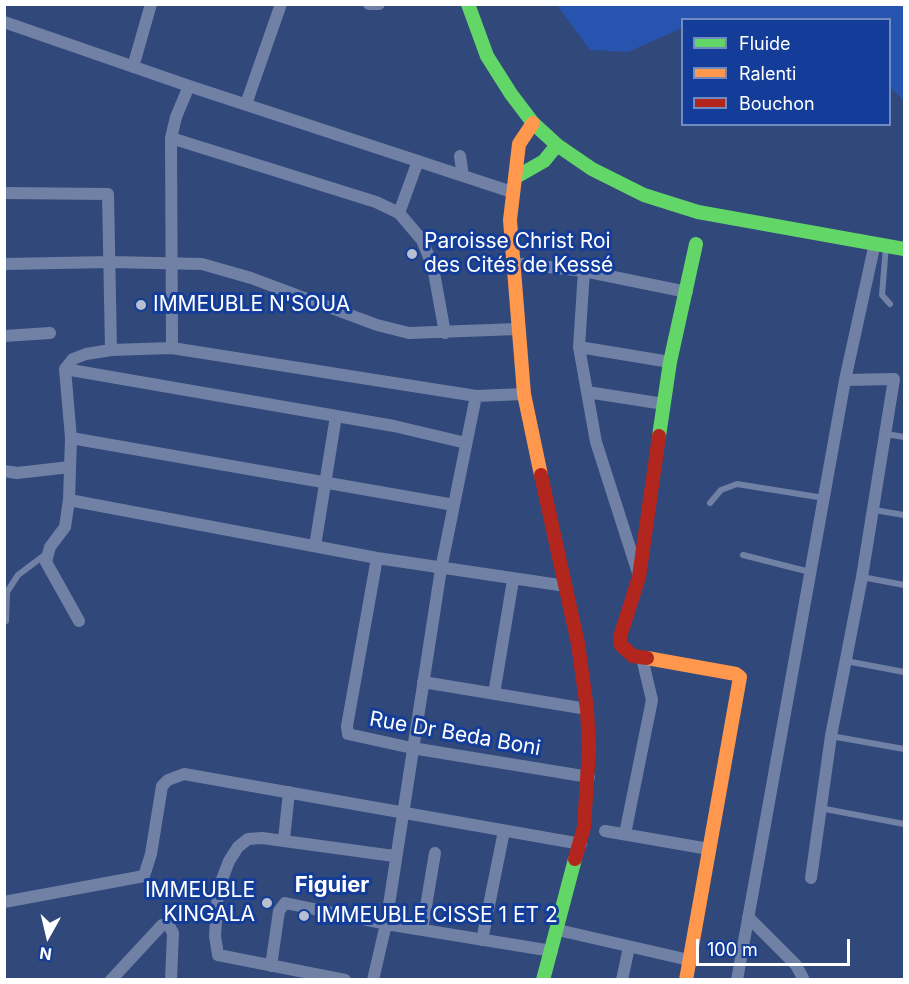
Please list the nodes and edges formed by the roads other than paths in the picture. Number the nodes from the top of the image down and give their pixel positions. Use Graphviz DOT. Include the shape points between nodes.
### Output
graph roads {
  1 [pos="151,4"];
  2 [pos="281,4"];
  3 [pos="369,4"];
  4 [pos="379,4"];
  5 [pos="468,4"];
  6 [pos="4,22"];
  7 [pos="133,67"];
  8 [pos="189,86"];
  9 [pos="246,104"];
  10 [pos="533,123"];
  11 [pos="171,138"];
  12 [pos="557,145"];
  13 [pos="460,156"];
  14 [pos="423,160"];
  15 [pos="463,176"];
  16 [pos="516,177"];
  17 [pos="512,192"];
  18 [pos="4,193"];
  19 [pos="399,213"];
  20 [pos="696,244"];
  21 [pos="881,244"];
  22 [pos="904,249"];
  23 [pos="110,262"];
  24 [pos="513,263"];
  25 [pos="4,264"];
  26 [pos="171,264"];
  27 [pos="584,271"];
  28 [pos="687,292"];
  29 [pos="890,304"];
  30 [pos="518,329"];
  31 [pos="50,333"];
  32 [pos="445,333"];
  33 [pos="4,336"];
  34 [pos="579,347"];
  35 [pos="172,348"];
  36 [pos="111,350"];
  37 [pos="670,362"];
  38 [pos="65,369"];
  39 [pos="845,380"];
  40 [pos="586,392"];
  41 [pos="524,394"];
  42 [pos="476,396"];
  43 [pos="664,404"];
  44 [pos="336,416"];
  45 [pos="886,434"];
  46 [pos="904,437"];
  47 [pos="71,438"];
  48 [pos="466,443"];
  49 [pos="70,467"];
  50 [pos="4,471"];
  51 [pos="325,482"];
  52 [pos="824,498"];
  53 [pos="69,500"];
  54 [pos="710,503"];
  55 [pos="454,505"];
  56 [pos="874,510"];
  57 [pos="904,516"];
  58 [pos="315,546"];
  59 [pos="47,554"];
  60 [pos="743,555"];
  61 [pos="377,558"];
  62 [pos="441,569"];
  63 [pos="810,572"];
  64 [pos="639,577"];
  65 [pos="862,577"];
  66 [pos="513,580"];
  67 [pos="904,585"];
  68 [pos="566,586"];
  69 [pos="6,621"];
  70 [pos="79,621"];
  71 [pos="642,658"];
  72 [pos="845,661"];
  73 [pos="904,672"];
  74 [pos="423,682"];
  75 [pos="494,694"];
  76 [pos="587,709"];
  77 [pos="831,736"];
  78 [pos="412,748"];
  79 [pos="904,749"];
  80 [pos="589,777"];
  81 [pos="289,792"];
  82 [pos="819,808"];
  83 [pos="402,812"];
  84 [pos="904,824"];
  85 [pos="504,831"];
  86 [pos="604,831"];
  87 [pos="625,834"];
  88 [pos="284,839"];
  89 [pos="581,844"];
  90 [pos="709,849"];
  91 [pos="435,853"];
  92 [pos="394,856"];
  93 [pos="811,879"];
  94 [pos="4,902"];
  95 [pos="748,917"];
  96 [pos="386,924"];
  97 [pos="422,930"];
  98 [pos="558,930"];
  99 [pos="482,940"];
  100 [pos="629,947"];
  101 [pos="552,951"];
  102 [pos="689,960"];
  103 [pos="271,966"];
  104 [pos="112,979"];
  105 [pos="171,980"];
  106 [pos="345,980"];
  107 [pos="373,980"];
  108 [pos="543,980"];
  109 [pos="622,980"];
  110 [pos="686,980"];
  111 [pos="737,980"];
  112 [pos="804,980"];
  1 -- 7 [label="street"];
  2 -- 9 [label="street"];
  3 -- 4 [label="street"];
  5 -- 10 [label="street" via="487,56"];
  6 -- 7 [label="street"];
  7 -- 8 [label="street"];
  8 -- 9 [label="street"];
  8 -- 11 [label="street"];
  9 -- 14 [label="street"];
  10 -- 12 [label="street"];
  10 -- 16 [label="street" via="519,144"];
  11 -- 19 [label="street" via="376,202"];
  11 -- 26 [label="street"];
  12 -- 16 [label="street" via="544,161"];
  12 -- 21 [label="street" via="619,183 674,205"];
  13 -- 15 [label="street"];
  14 -- 15 [label="street"];
  14 -- 19 [label="street"];
  15 -- 17 [label="street"];
  16 -- 17 [label="street"];
  17 -- 24 [label="street"];
  18 -- 23 [label="street" via="108,194"];
  19 -- 32 [label="street" via="422,240 433,267"];
  20 -- 28 [label="street"];
  21 -- 22 [label="street"];
  21 -- 29 [label="lane" via="882,295"];
  21 -- 39 [label="street"];
  23 -- 25 [label="street"];
  23 -- 26 [label="street"];
  23 -- 36 [label="street"];
  24 -- 27 [label="street"];
  24 -- 30 [label="street"];
  26 -- 32 [label="street" via="202,264 251,278 377,325 409,333"];
  26 -- 35 [label="street"];
  27 -- 28 [label="street"];
  27 -- 34 [label="street"];
  28 -- 37 [label="street"];
  30 -- 32 [label="street"];
  30 -- 41 [label="street"];
  31 -- 33 [label="street"];
  34 -- 37 [label="street"];
  34 -- 40 [label="street"];
  35 -- 36 [label="street"];
  35 -- 42 [label="street"];
  36 -- 38 [label="street" via="73,359"];
  37 -- 43 [label="street"];
  38 -- 44 [label="street"];
  38 -- 47 [label="street"];
  39 -- 45 [label="street" via="894,379"];
  39 -- 52 [label="street"];
  40 -- 43 [label="street"];
  40 -- 64 [label="street" via="596,442"];
  41 -- 42 [label="street"];
  41 -- 68 [label="street"];
  42 -- 48 [label="street"];
  43 -- 64 [label="street"];
  44 -- 48 [label="street"];
  44 -- 51 [label="street"];
  45 -- 46 [label="lane"];
  45 -- 56 [label="street"];
  47 -- 49 [label="street"];
  47 -- 51 [label="street"];
  48 -- 55 [label="street"];
  49 -- 50 [label="street"];
  49 -- 53 [label="street"];
  51 -- 55 [label="street"];
  51 -- 58 [label="street"];
  52 -- 54 [label="lane" via="737,484 721,490"];
  52 -- 63 [label="street"];
  53 -- 58 [label="street"];
  53 -- 59 [label="street" via="65,527"];
  55 -- 62 [label="street"];
  56 -- 57 [label="lane"];
  56 -- 65 [label="street"];
  58 -- 61 [label="street"];
  59 -- 69 [label="lane" via="18,575 7,592"];
  59 -- 70 [label="street" via="46,562"];
  60 -- 63 [label="lane"];
  61 -- 62 [label="street"];
  61 -- 78 [label="street, Rue Dr Beda Boni" via="348,734"];
  62 -- 66 [label="street"];
  62 -- 74 [label="street"];
  63 -- 95 [label="street"];
  64 -- 71 [label="street" via="620,638 621,645 633,656"];
  65 -- 67 [label="lane"];
  65 -- 72 [label="street"];
  66 -- 68 [label="street"];
  66 -- 75 [label="street"];
  68 -- 76 [label="street"];
  71 -- 87 [label="street" via="652,700"];
  71 -- 90 [label="street" via="740,677"];
  72 -- 73 [label="lane"];
  72 -- 77 [label="street"];
  74 -- 75 [label="street"];
  74 -- 78 [label="street"];
  75 -- 76 [label="street"];
  76 -- 80 [label="street"];
  77 -- 79 [label="lane"];
  77 -- 82 [label="street"];
  78 -- 80 [label="street, Rue Dr Beda Boni"];
  78 -- 83 [label="street"];
  80 -- 89 [label="street"];
  81 -- 83 [label="street"];
  81 -- 88 [label="street"];
  81 -- 94 [label="street" via="177,776 162,786 159,795 144,876"];
  82 -- 84 [label="lane"];
  82 -- 93 [label="street"];
  83 -- 85 [label="street"];
  83 -- 92 [label="street"];
  85 -- 89 [label="street"];
  85 -- 99 [label="street"];
  86 -- 87 [label="street"];
  87 -- 90 [label="street"];
  88 -- 92 [label="street"];
  88 -- 103 [label="street" via="248,839 229,861 218,890 218,955"];
  89 -- 98 [label="street"];
  90 -- 102 [label="street"];
  91 -- 97 [label="street"];
  92 -- 96 [label="street"];
  95 -- 111 [label="street"];
  95 -- 112 [label="street" via="783,950"];
  96 -- 97 [label="street"];
  96 -- 103 [label="street" via="285,903 280,908"];
  96 -- 107 [label="street"];
  97 -- 99 [label="street"];
  98 -- 100 [label="street"];
  98 -- 101 [label="street"];
  99 -- 101 [label="street"];
  100 -- 102 [label="street"];
  100 -- 109 [label="street"];
  101 -- 108 [label="street"];
  102 -- 110 [label="street"];
  103 -- 106 [label="street"];
  104 -- 105 [label="street" via="162,925 168,924 173,933"];
}
